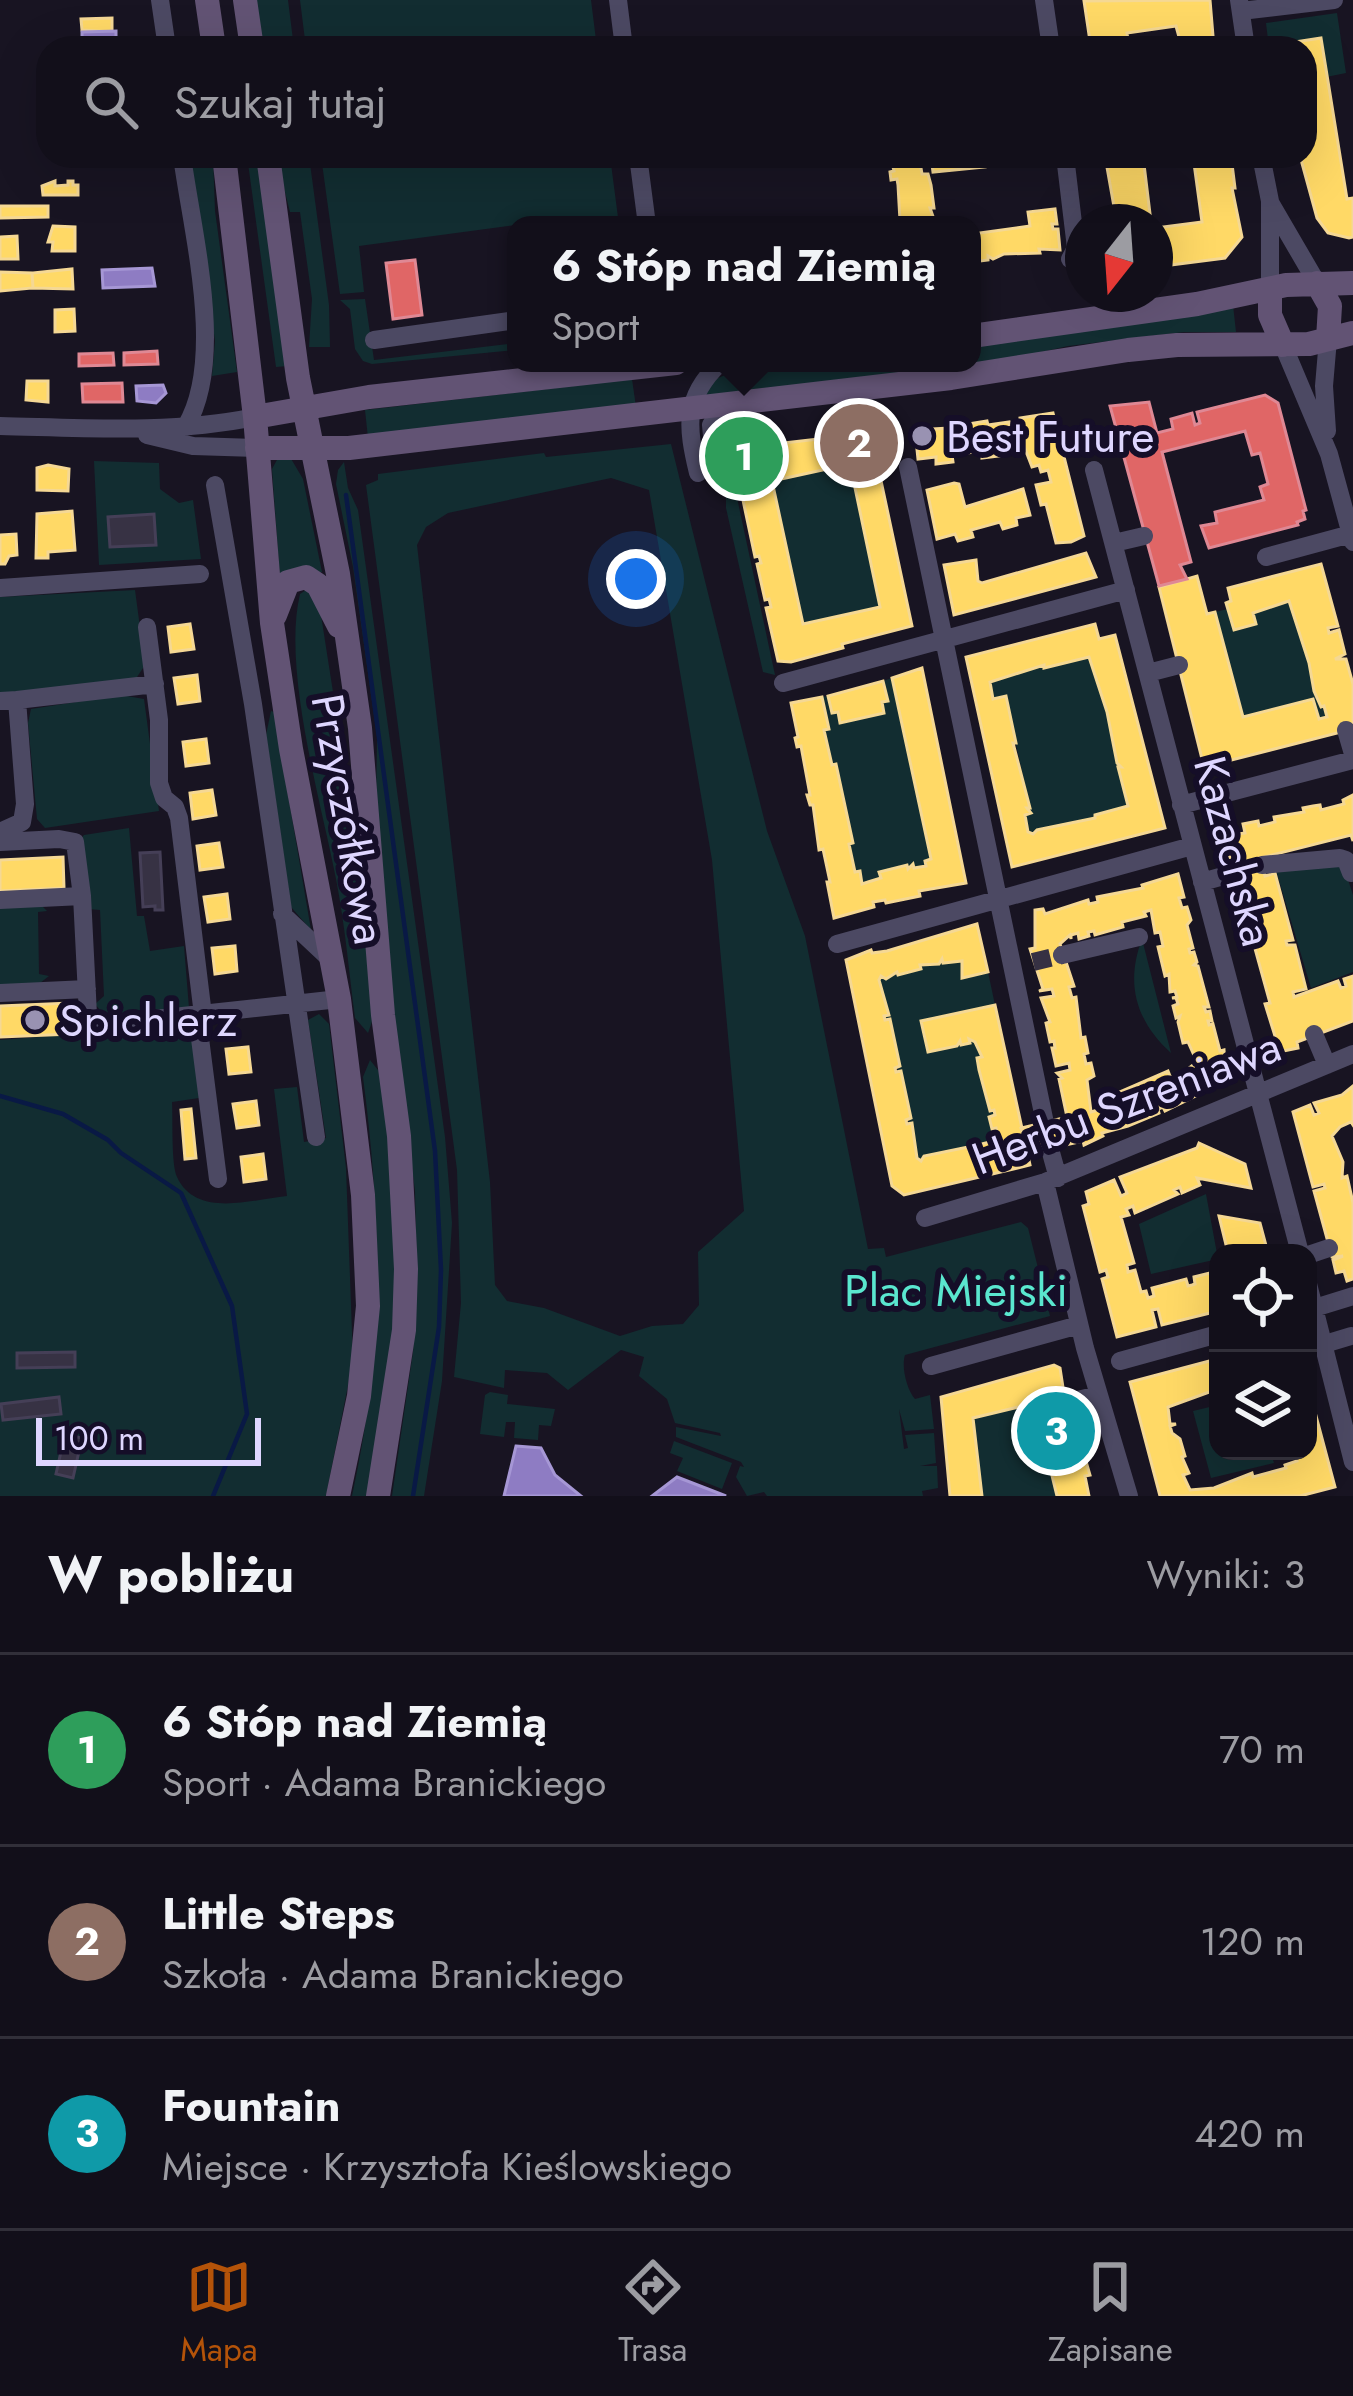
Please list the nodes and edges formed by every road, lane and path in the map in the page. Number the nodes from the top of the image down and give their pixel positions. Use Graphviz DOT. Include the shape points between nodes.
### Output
graph roads {
  1 [pos="160,0"];
  2 [pos="207,0"];
  3 [pos="245,0"];
  4 [pos="618,0"];
  5 [pos="1044,0"];
  6 [pos="1334,0"];
  7 [pos="1240,6"];
  8 [pos="165,36"];
  9 [pos="212,36"];
  10 [pos="250,36"];
  11 [pos="623,36"];
  12 [pos="1049,36"];
  13 [pos="1244,36"];
  14 [pos="183,168"];
  15 [pos="225,168"];
  16 [pos="270,168"];
  17 [pos="640,168"];
  18 [pos="1066,168"];
  19 [pos="1263,168"];
  20 [pos="1270,201"];
  21 [pos="1071,204"];
  22 [pos="646,216"];
  23 [pos="1353,283"];
  24 [pos="1317,284"];
  25 [pos="1270,289"];
  26 [pos="507,321"];
  27 [pos="981,335"];
  28 [pos="1340,336"];
  29 [pos="374,340"];
  30 [pos="1283,345"];
  31 [pos="597,372"];
  32 [pos="712,372"];
  33 [pos="723,404"];
  34 [pos="303,407"];
  35 [pos="689,408"];
  36 [pos="255,418"];
  37 [pos="0,426"];
  38 [pos="186,426"];
  39 [pos="125,429"];
  40 [pos="257,448"];
  41 [pos="312,449"];
  42 [pos="1329,454"];
  43 [pos="908,467"];
  44 [pos="1094,470"];
  45 [pos="215,484"];
  46 [pos="1144,536"];
  47 [pos="1352,537"];
  48 [pos="1114,543"];
  49 [pos="1266,556"];
  50 [pos="200,574"];
  51 [pos="0,588"];
  52 [pos="1126,590"];
  53 [pos="272,623"];
  54 [pos="147,627"];
  55 [pos="942,639"];
  56 [pos="349,646"];
  57 [pos="1180,665"];
  58 [pos="1148,674"];
  59 [pos="783,683"];
  60 [pos="154,684"];
  61 [pos="284,699"];
  62 [pos="9,700"];
  63 [pos="253,704"];
  64 [pos="1346,730"];
  65 [pos="1353,757"];
  66 [pos="1181,805"];
  67 [pos="0,832"];
  68 [pos="0,842"];
  69 [pos="1192,846"];
  70 [pos="1262,865"];
  71 [pos="1234,873"];
  72 [pos="1351,873"];
  73 [pos="1202,881"];
  74 [pos="82,896"];
  75 [pos="997,899"];
  76 [pos="0,900"];
  77 [pos="282,914"];
  78 [pos="1139,937"];
  79 [pos="837,944"];
  80 [pos="1062,956"];
  81 [pos="332,961"];
  82 [pos="1033,962"];
  83 [pos="1010,968"];
  84 [pos="87,989"];
  85 [pos="0,993"];
  86 [pos="339,1000"];
  87 [pos="296,1004"];
  88 [pos="200,1015"];
  89 [pos="1314,1034"];
  90 [pos="1353,1054"];
  91 [pos="1327,1065"];
  92 [pos="1258,1094"];
  93 [pos="1150,1117"];
  94 [pos="1045,1123"];
  95 [pos="1158,1136"];
  96 [pos="316,1137"];
  97 [pos="1050,1149"];
  98 [pos="218,1179"];
  99 [pos="1052,1180"];
  100 [pos="925,1218"];
  101 [pos="1301,1244"];
  102 [pos="1329,1248"];
  103 [pos="1317,1251"];
  104 [pos="1353,1296"];
  105 [pos="1317,1307"];
  106 [pos="1079,1324"];
  107 [pos="1209,1336"];
  108 [pos="1352,1336"];
  109 [pos="1317,1347"];
  110 [pos="1317,1350"];
  111 [pos="1120,1361"];
  112 [pos="931,1366"];
  113 [pos="1098,1395"];
  114 [pos="1070,1402"];
  115 [pos="1353,1462"];
  116 [pos="338,1496"];
  117 [pos="378,1496"];
  118 [pos="1123,1496"];
  1 -- 8 [label="street"];
  2 -- 9 [label="main road"];
  3 -- 10 [label="main road"];
  4 -- 11 [label="street"];
  5 -- 12 [label="street"];
  6 -- 7 [label="street"];
  7 -- 13 [label="street"];
  14 -- 38 [label="street" via="206,350"];
  15 -- 36 [label="main road, Przyczółkowa"];
  16 -- 34 [label="main road, Przyczółkowa"];
  17 -- 22 [label="street"];
  18 -- 21 [label="street"];
  19 -- 20 [label="street"];
  20 -- 24 [label="street"];
  20 -- 25 [label="street"];
  23 -- 24 [label="main road"];
  24 -- 25 [label="main road"];
  24 -- 28 [label="main road"];
  25 -- 27 [label="main road"];
  25 -- 30 [label="main road"];
  26 -- 29 [label="street"];
  28 -- 30 [label="main road"];
  28 -- 42 [label="street" via="1324,386"];
  30 -- 33 [label="main road" via="1177,345"];
  30 -- 42 [label="street"];
  31 -- 34 [label="main road"];
  32 -- 35 [label="street"];
  33 -- 35 [label="main road"];
  33 -- 35 [label="street" via="711,425 706,472"];
  34 -- 36 [label="main road"];
  34 -- 41 [label="main road, Przyczółkowa"];
  35 -- 41 [label="main road"];
  36 -- 38 [label="street"];
  36 -- 40 [label="main road, Przyczółkowa"];
  37 -- 39 [label="street"];
  38 -- 39 [label="street"];
  39 -- 40 [label="street" via="194,446"];
  40 -- 41 [label="main road"];
  40 -- 53 [label="main road, Przyczółkowa"];
  41 -- 56 [label="main road, Przyczółkowa"];
  42 -- 47 [label="street"];
  43 -- 55 [label="street"];
  44 -- 48 [label="street, Kazachska"];
  45 -- 63 [label="street"];
  46 -- 48 [label="street"];
  47 -- 49 [label="street"];
  48 -- 52 [label="street, Kazachska"];
  50 -- 51 [label="street"];
  52 -- 55 [label="street"];
  52 -- 58 [label="street, Kazachska"];
  53 -- 56 [label="main road" via="288,582 306,578 318,585"];
  53 -- 61 [label="main road, Przyczółkowa"];
  54 -- 60 [label="street"];
  55 -- 59 [label="street"];
  55 -- 75 [label="street"];
  56 -- 117 [label="main road, Przyczółkowa" via="404,1190 404,1330"];
  57 -- 58 [label="street"];
  58 -- 66 [label="street, Kazachska"];
  60 -- 62 [label="street"];
  60 -- 88 [label="street" via="159,783 179,818"];
  61 -- 63 [label="street"];
  61 -- 81 [label="main road, Przyczółkowa"];
  62 -- 67 [label="street" via="25,804 22,821"];
  63 -- 77 [label="street"];
  64 -- 65 [label="street"];
  65 -- 66 [label="street" via="1249,797"];
  66 -- 69 [label="street, Kazachska"];
  68 -- 74 [label="street" via="74,842"];
  69 -- 73 [label="street, Kazachska"];
  69 -- 75 [label="street"];
  70 -- 72 [label="street" via="1340,858"];
  71 -- 73 [label="street"];
  73 -- 92 [label="street, Kazachska"];
  74 -- 76 [label="street"];
  74 -- 84 [label="street"];
  75 -- 79 [label="street"];
  75 -- 83 [label="street"];
  77 -- 81 [label="street"];
  77 -- 87 [label="street"];
  78 -- 80 [label="street"];
  81 -- 86 [label="main road, Przyczółkowa"];
  82 -- 83 [label="street"];
  83 -- 94 [label="street"];
  84 -- 85 [label="street"];
  84 -- 88 [label="street" via="88,1015 100,1024"];
  86 -- 87 [label="street"];
  86 -- 116 [label="main road, Przyczółkowa" via="368,1306"];
  87 -- 88 [label="street"];
  87 -- 96 [label="street"];
  88 -- 98 [label="street"];
  89 -- 91 [label="street"];
  90 -- 91 [label="street, Herbu Szreniawa"];
  91 -- 92 [label="street, Herbu Szreniawa"];
  92 -- 95 [label="street, Herbu Szreniawa"];
  92 -- 101 [label="street, Kazachska"];
  93 -- 95 [label="street"];
  95 -- 99 [label="street, Herbu Szreniawa"];
  97 -- 99 [label="street"];
  99 -- 100 [label="street, Herbu Szreniawa"];
  99 -- 106 [label="street"];
  102 -- 103 [label="street"];
  104 -- 105 [label="street"];
  106 -- 112 [label="street"];
  106 -- 113 [label="street"];
  107 -- 111 [label="street"];
  108 -- 109 [label="street"];
  110 -- 115 [label="street"];
  113 -- 114 [label="street"];
  113 -- 118 [label="street"];
}
